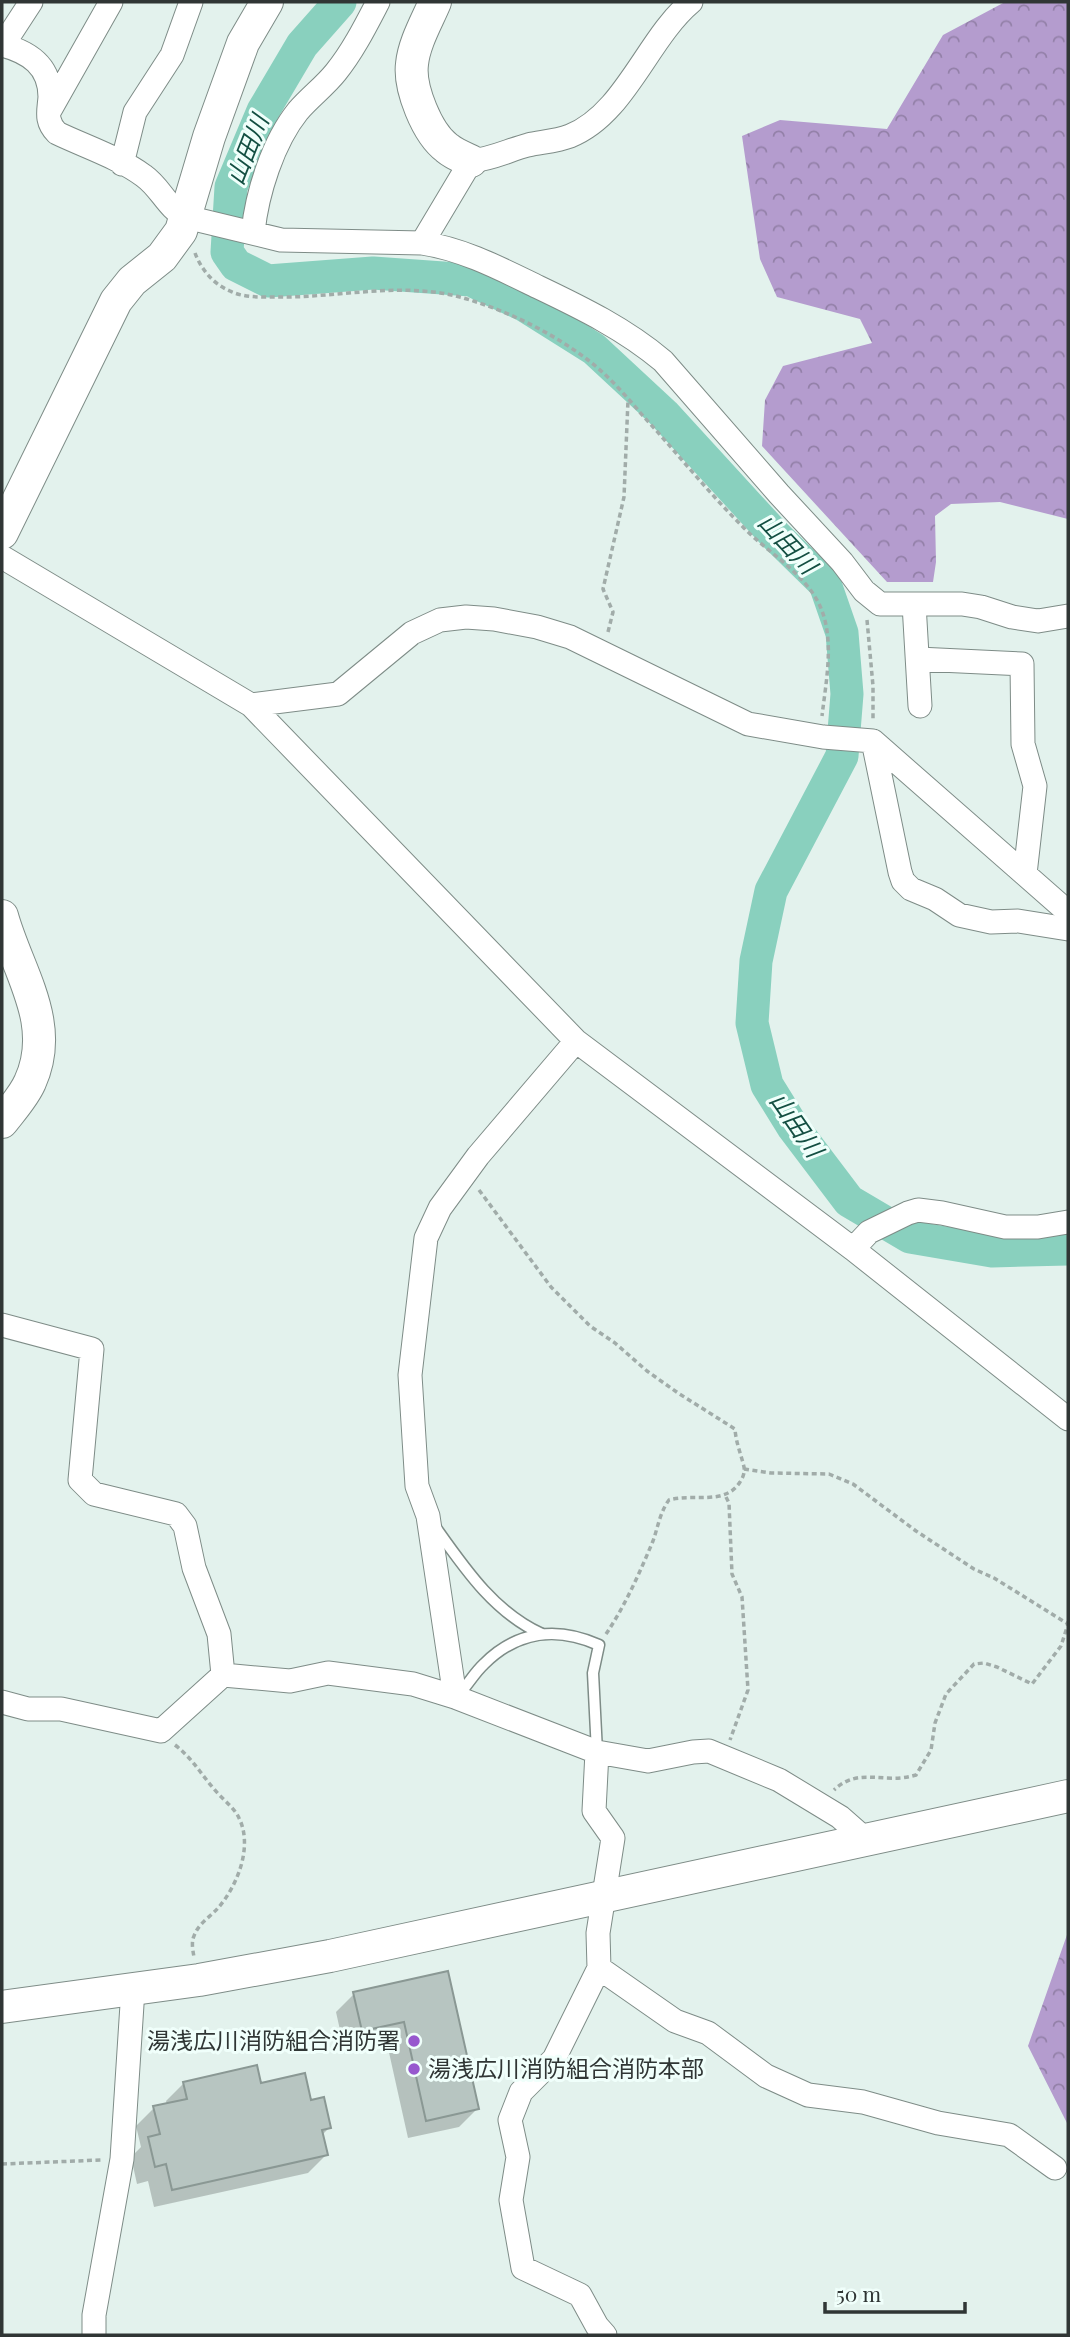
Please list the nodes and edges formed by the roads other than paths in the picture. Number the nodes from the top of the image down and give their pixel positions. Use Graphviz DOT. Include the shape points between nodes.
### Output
graph roads {
  1 [pos="31,2"];
  2 [pos="111,2"];
  3 [pos="191,2"];
  4 [pos="267,2"];
  5 [pos="378,2"];
  6 [pos="435,2"];
  7 [pos="691,2"];
  8 [pos="2,45"];
  9 [pos="48,113"];
  10 [pos="471,161"];
  11 [pos="122,164"];
  12 [pos="193,219"];
  13 [pos="248,231"];
  14 [pos="422,243"];
  15 [pos="2,533"];
  16 [pos="2,557"];
  17 [pos="915,604"];
  18 [pos="1068,616"];
  19 [pos="918,659"];
  20 [pos="251,705"];
  21 [pos="920,706"];
  22 [pos="870,741"];
  23 [pos="1025,874"];
  24 [pos="1068,912"];
  25 [pos="2,916"];
  26 [pos="1068,929"];
  27 [pos="576,1041"];
  28 [pos="2,1122"];
  29 [pos="1068,1222"];
  30 [pos="853,1249"];
  31 [pos="2,1325"];
  32 [pos="1068,1419"];
  33 [pos="428,1516"];
  34 [pos="541,1634"];
  35 [pos="223,1675"];
  36 [pos="456,1697"];
  37 [pos="2,1702"];
  38 [pos="597,1752"];
  39 [pos="1068,1796"];
  40 [pos="865,1839"];
  41 [pos="606,1894"];
  42 [pos="599,1968"];
  43 [pos="133,1989"];
  44 [pos="2,2007"];
  45 [pos="1055,2168"];
  46 [pos="94,2335"];
  47 [pos="606,2335"];
  1 -- 8 [label="street"];
  2 -- 9 [label="street"];
  3 -- 11 [label="street" via="172,55 135,113"];
  4 -- 12 [label="street" via="243,43 209,137"];
  5 -- 13 [label="street" via="337,72 296,113 274,155"];
  6 -- 10 [label="street" via="412,61 414,85 420,107 444,146"];
  7 -- 10 [label="street" via="658,38 609,107 583,129"];
  8 -- 9 [label="street" via="25,52 41,66 48,81"];
  9 -- 11 [label="street" via="57,133"];
  10 -- 14 [label="street"];
  11 -- 12 [label="street" via="147,178 175,212"];
  12 -- 13 [label="street"];
  12 -- 15 [label="street" via="116,301"];
  13 -- 14 [label="street" via="281,240"];
  14 -- 17 [label="street" via="458,250 525,280 641,342 683,383 864,590 880,604"];
  16 -- 20 [label="street"];
  17 -- 18 [label="street" via="962,604 1038,621"];
  17 -- 19 [label="street"];
  19 -- 21 [label="street"];
  19 -- 23 [label="street" via="1022,664 1023,744 1035,786"];
  20 -- 22 [label="street" via="338,694 426,624 451,618 494,619 570,637 748,724"];
  20 -- 27 [label="street"];
  22 -- 23 [label="street"];
  22 -- 26 [label="street" via="903,881 959,915"];
  23 -- 24 [label="street"];
  25 -- 28 [label="street" via="33,996 40,1032 30,1083"];
  27 -- 30 [label="street"];
  27 -- 33 [label="street" via="466,1172 440,1208 426,1238 410,1375 418,1486"];
  29 -- 30 [label="street" via="1005,1227 918,1210 869,1233"];
  30 -- 32 [label="street"];
  31 -- 35 [label="street" via="92,1349 80,1480 94,1494 176,1514 185,1525 194,1568 219,1634"];
  33 -- 34 [label="lane" via="504,1612"];
  33 -- 36 [label="street"];
  34 -- 36 [label="lane" via="526,1636 494,1656"];
  34 -- 38 [label="lane" via="567,1634 599,1645 593,1687"];
  35 -- 36 [label="street" via="290,1681 328,1673 413,1684"];
  35 -- 37 [label="street" via="161,1731 61,1709 28,1709"];
  36 -- 38 [label="street"];
  38 -- 40 [label="street" via="648,1761 709,1751 779,1780 840,1817"];
  38 -- 41 [label="street" via="594,1811 613,1838"];
  39 -- 40 [label="street"];
  40 -- 41 [label="street"];
  41 -- 42 [label="street" via="598,1933"];
  41 -- 43 [label="street" via="330,1956"];
  42 -- 45 [label="street" via="675,2021 708,2033 766,2076 808,2095 863,2102 938,2123 1009,2135"];
  42 -- 47 [label="street" via="554,2059 521,2092 510,2120 518,2157 511,2200 523,2268 580,2295"];
  43 -- 44 [label="street"];
  43 -- 46 [label="street" via="122,2160"];
}
